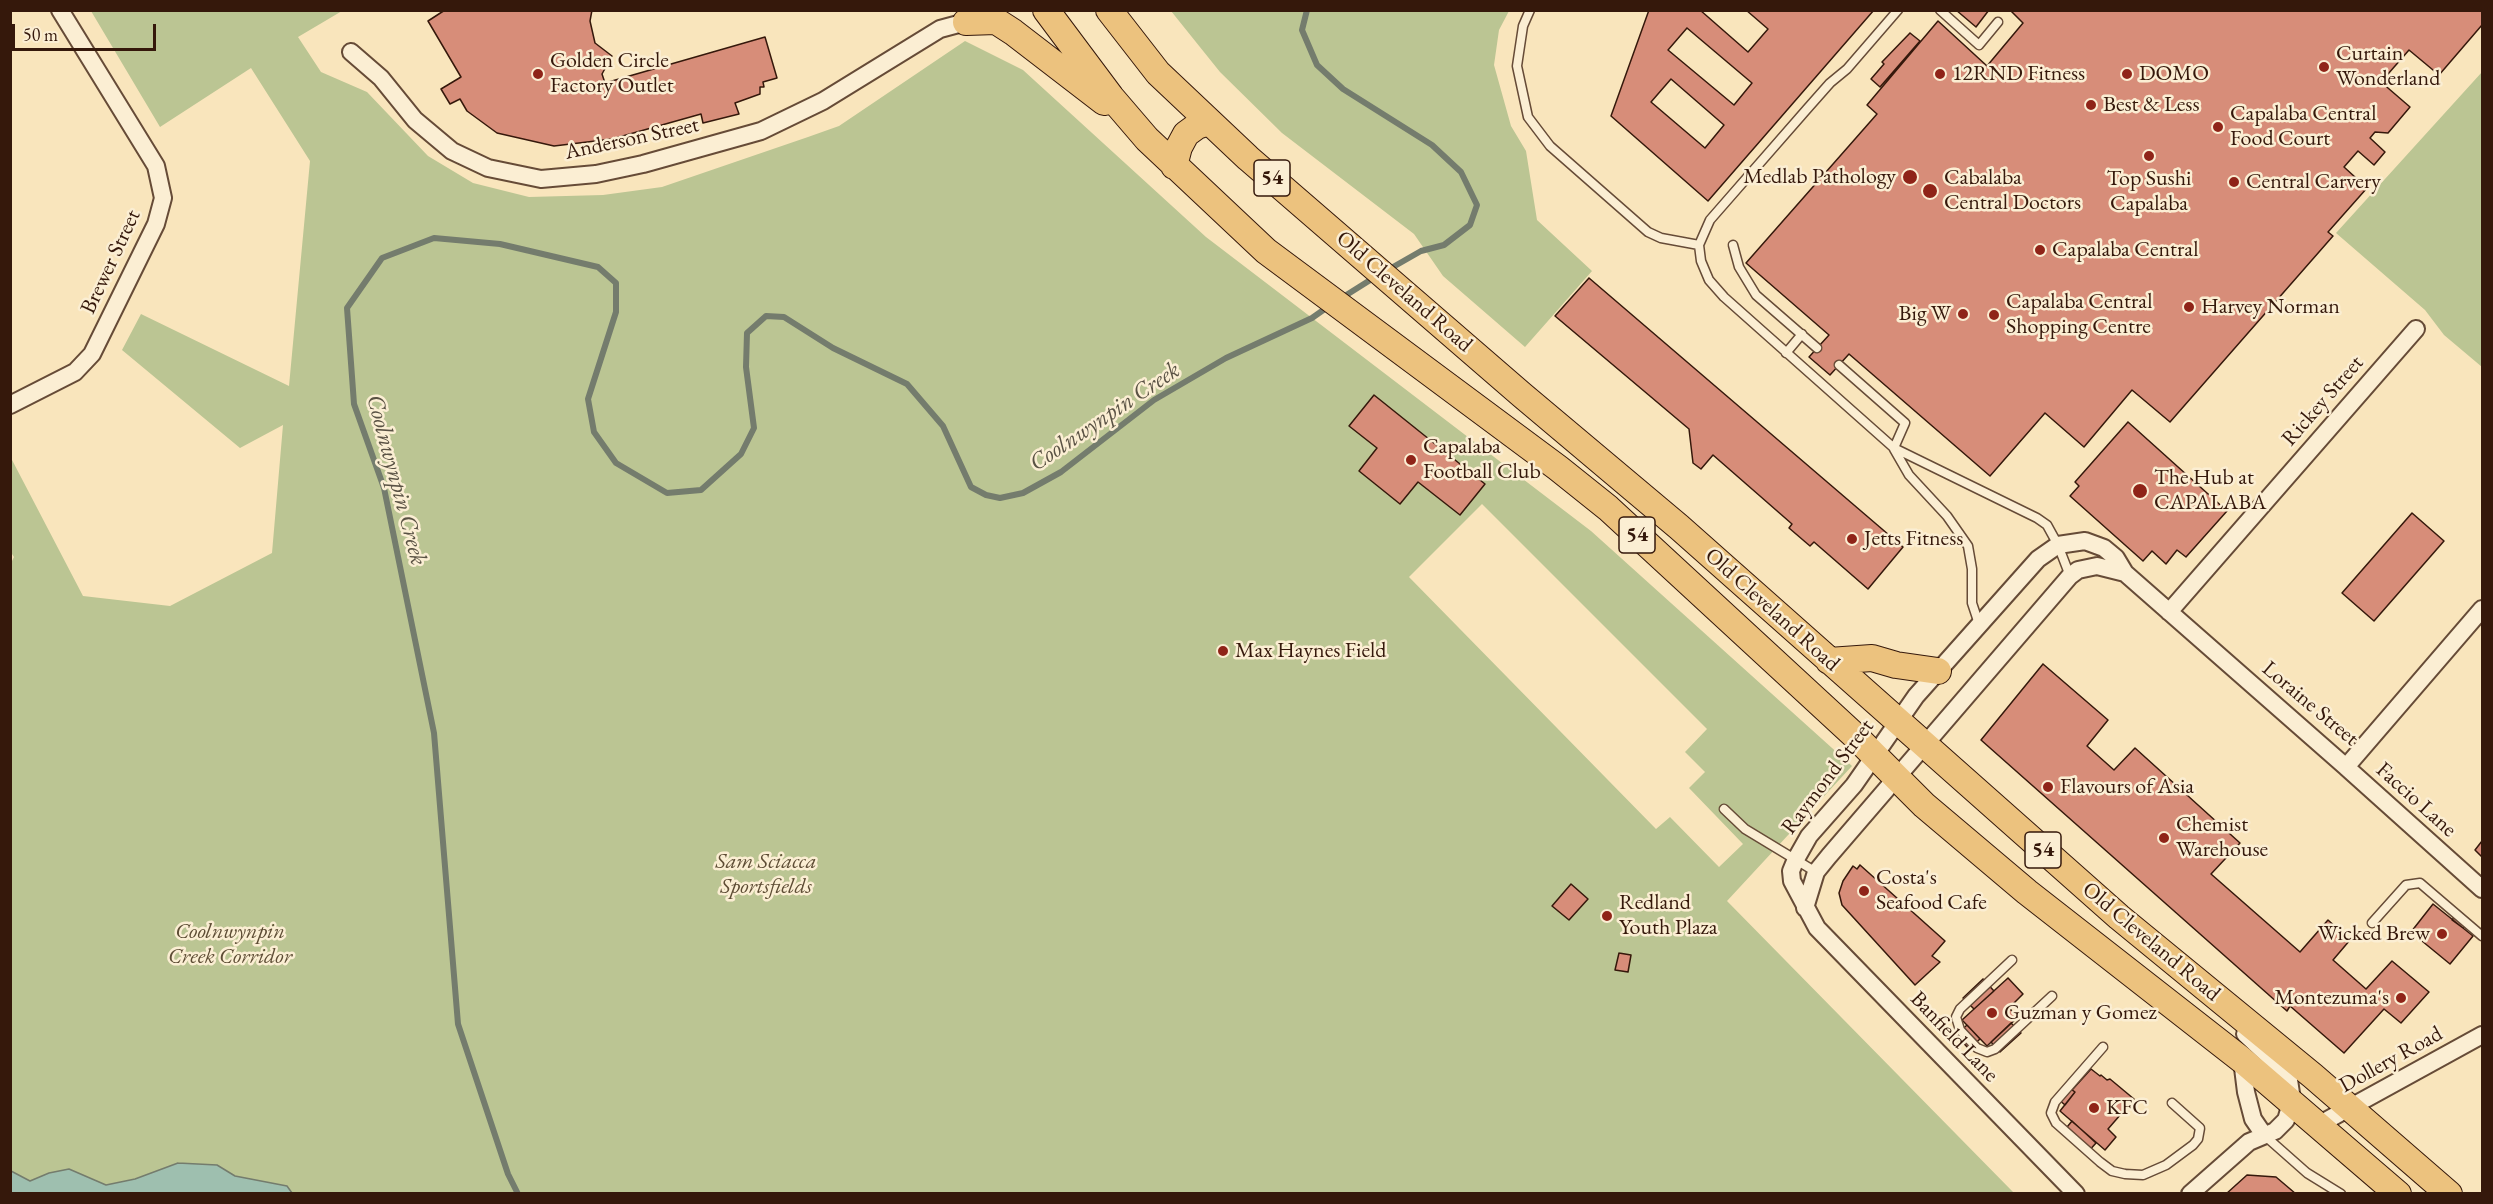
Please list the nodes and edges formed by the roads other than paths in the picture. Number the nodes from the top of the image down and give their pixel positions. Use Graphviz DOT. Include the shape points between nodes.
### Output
graph roads {
  1 [pos="60,10"];
  2 [pos="1047,10"];
  3 [pos="1109,10"];
  4 [pos="1530,10"];
  5 [pos="1898,10"];
  6 [pos="1940,10"];
  7 [pos="968,14"];
  8 [pos="1998,22"];
  9 [pos="351,52"];
  10 [pos="1131,121"];
  11 [pos="1209,122"];
  12 [pos="1174,166"];
  13 [pos="1732,244"];
  14 [pos="1699,245"];
  15 [pos="2416,328"];
  16 [pos="1802,334"];
  17 [pos="1817,348"];
  18 [pos="1786,353"];
  19 [pos="1839,365"];
  20 [pos="10,405"];
  21 [pos="1894,448"];
  22 [pos="2058,545"];
  23 [pos="2125,573"];
  24 [pos="2070,576"];
  25 [pos="2482,609"];
  26 [pos="2169,612"];
  27 [pos="1979,625"];
  28 [pos="1829,661"];
  29 [pos="1938,671"];
  30 [pos="1898,722"];
  31 [pos="1924,746"];
  32 [pos="1874,756"];
  33 [pos="2346,767"];
  34 [pos="1896,779"];
  35 [pos="1724,809"];
  36 [pos="1796,859"];
  37 [pos="1816,872"];
  38 [pos="2482,890"];
  39 [pos="1805,908"];
  40 [pos="2372,923"];
  41 [pos="2482,936"];
  42 [pos="2163,954"];
  43 [pos="2012,960"];
  44 [pos="2052,996"];
  45 [pos="2482,1035"];
  46 [pos="2103,1047"];
  47 [pos="2242,1060"];
  48 [pos="2292,1100"];
  49 [pos="2172,1103"];
  50 [pos="2351,1108"];
  51 [pos="2320,1124"];
  52 [pos="2264,1135"];
  53 [pos="2076,1194"];
  54 [pos="2190,1194"];
  55 [pos="2341,1194"];
  56 [pos="2398,1194"];
  57 [pos="2449,1194"];
  1 -- 20 [label="street, Brewer Street" via="156,166 163,198 156,224 92,354 75,372"];
  2 -- 10 [label="main road, Old Cleveland Road / 54"];
  3 -- 11 [label="main road, Old Cleveland Road / 54" via="1158,73"];
  4 -- 14 [label="lane" via="1523,26 1517,66 1528,117 1550,146 1648,231 1661,238"];
  5 -- 14 [label="lane" via="1710,220"];
  6 -- 8 [label="lane" via="1979,45"];
  7 -- 9 [label="street, Anderson Street" via="832,96 761,131 644,164 541,179 488,168 452,151 415,120 381,78"];
  7 -- 10 [label="main road" via="996,21 1013,32"];
  10 -- 12 [label="main road, Old Cleveland Road / 54"];
  11 -- 12 [label="main road" via="1186,134"];
  11 -- 28 [label="main road, Old Cleveland Road / 54"];
  12 -- 32 [label="main road, Old Cleveland Road / 54" via="1285,266 1608,508"];
  13 -- 16 [label="lane" via="1739,267 1756,295"];
  14 -- 18 [label="lane" via="1709,280"];
  15 -- 26 [label="street, Rickey Street"];
  16 -- 17 [label="lane"];
  16 -- 18 [label="lane"];
  18 -- 21 [label="lane"];
  19 -- 21 [label="lane" via="1905,423"];
  21 -- 22 [label="lane" via="2037,518 2047,525"];
  21 -- 27 [label="lane" via="1909,475 1947,516 1968,546 1972,603"];
  22 -- 23 [label="street" via="2085,541 2104,548"];
  22 -- 24 [label="lane"];
  22 -- 27 [label="street, Raymond Street" via="2038,559"];
  23 -- 24 [label="street" via="2097,566"];
  23 -- 26 [label="street"];
  24 -- 31 [label="street"];
  25 -- 33 [label="street, Loraine Street"];
  26 -- 33 [label="street, Loraine Street"];
  27 -- 29 [label="street, Raymond Street"];
  28 -- 29 [label="main road" via="1872,658"];
  28 -- 30 [label="main road, Old Cleveland Road / 54"];
  29 -- 30 [label="street, Raymond Street"];
  30 -- 31 [label="main road, Old Cleveland Road / 54"];
  30 -- 32 [label="street, Raymond Street"];
  31 -- 34 [label="street"];
  31 -- 42 [label="main road, Old Cleveland Road / 54"];
  32 -- 34 [label="main road, Old Cleveland Road / 54"];
  32 -- 36 [label="street, Raymond Street" via="1809,836"];
  33 -- 38 [label="street, Faccio Lane"];
  34 -- 37 [label="street"];
  34 -- 47 [label="main road, Old Cleveland Road / 54" via="2014,882"];
  35 -- 36 [label="lane" via="1745,829"];
  36 -- 37 [label="lane"];
  36 -- 39 [label="street, Raymond Street" via="1792,881"];
  37 -- 39 [label="street"];
  39 -- 53 [label="street, Banfield Lane" via="1824,936"];
  40 -- 41 [label="lane" via="2406,885 2420,883"];
  42 -- 48 [label="street" via="2282,1068 2289,1080"];
  42 -- 50 [label="main road, Old Cleveland Road / 54"];
  43 -- 44 [label="lane" via="1956,1017 1960,1030 1977,1048 1987,1052 1995,1049"];
  45 -- 50 [label="street, Dollery Road"];
  46 -- 49 [label="lane" via="2055,1102 2051,1113 2100,1162 2112,1171 2143,1175 2166,1165 2193,1145 2200,1128"];
  47 -- 48 [label="main road, Old Cleveland Road / 54"];
  47 -- 52 [label="street" via="2253,1119"];
  48 -- 51 [label="main road, Old Cleveland Road / 54"];
  48 -- 52 [label="street" via="2281,1126"];
  50 -- 51 [label="street, Dollery Road"];
  50 -- 57 [label="main road, Old Cleveland Road / 54"];
  51 -- 56 [label="main road, Old Cleveland Road / 54"];
  52 -- 54 [label="street" via="2249,1142"];
  52 -- 55 [label="lane" via="2310,1175"];
}
